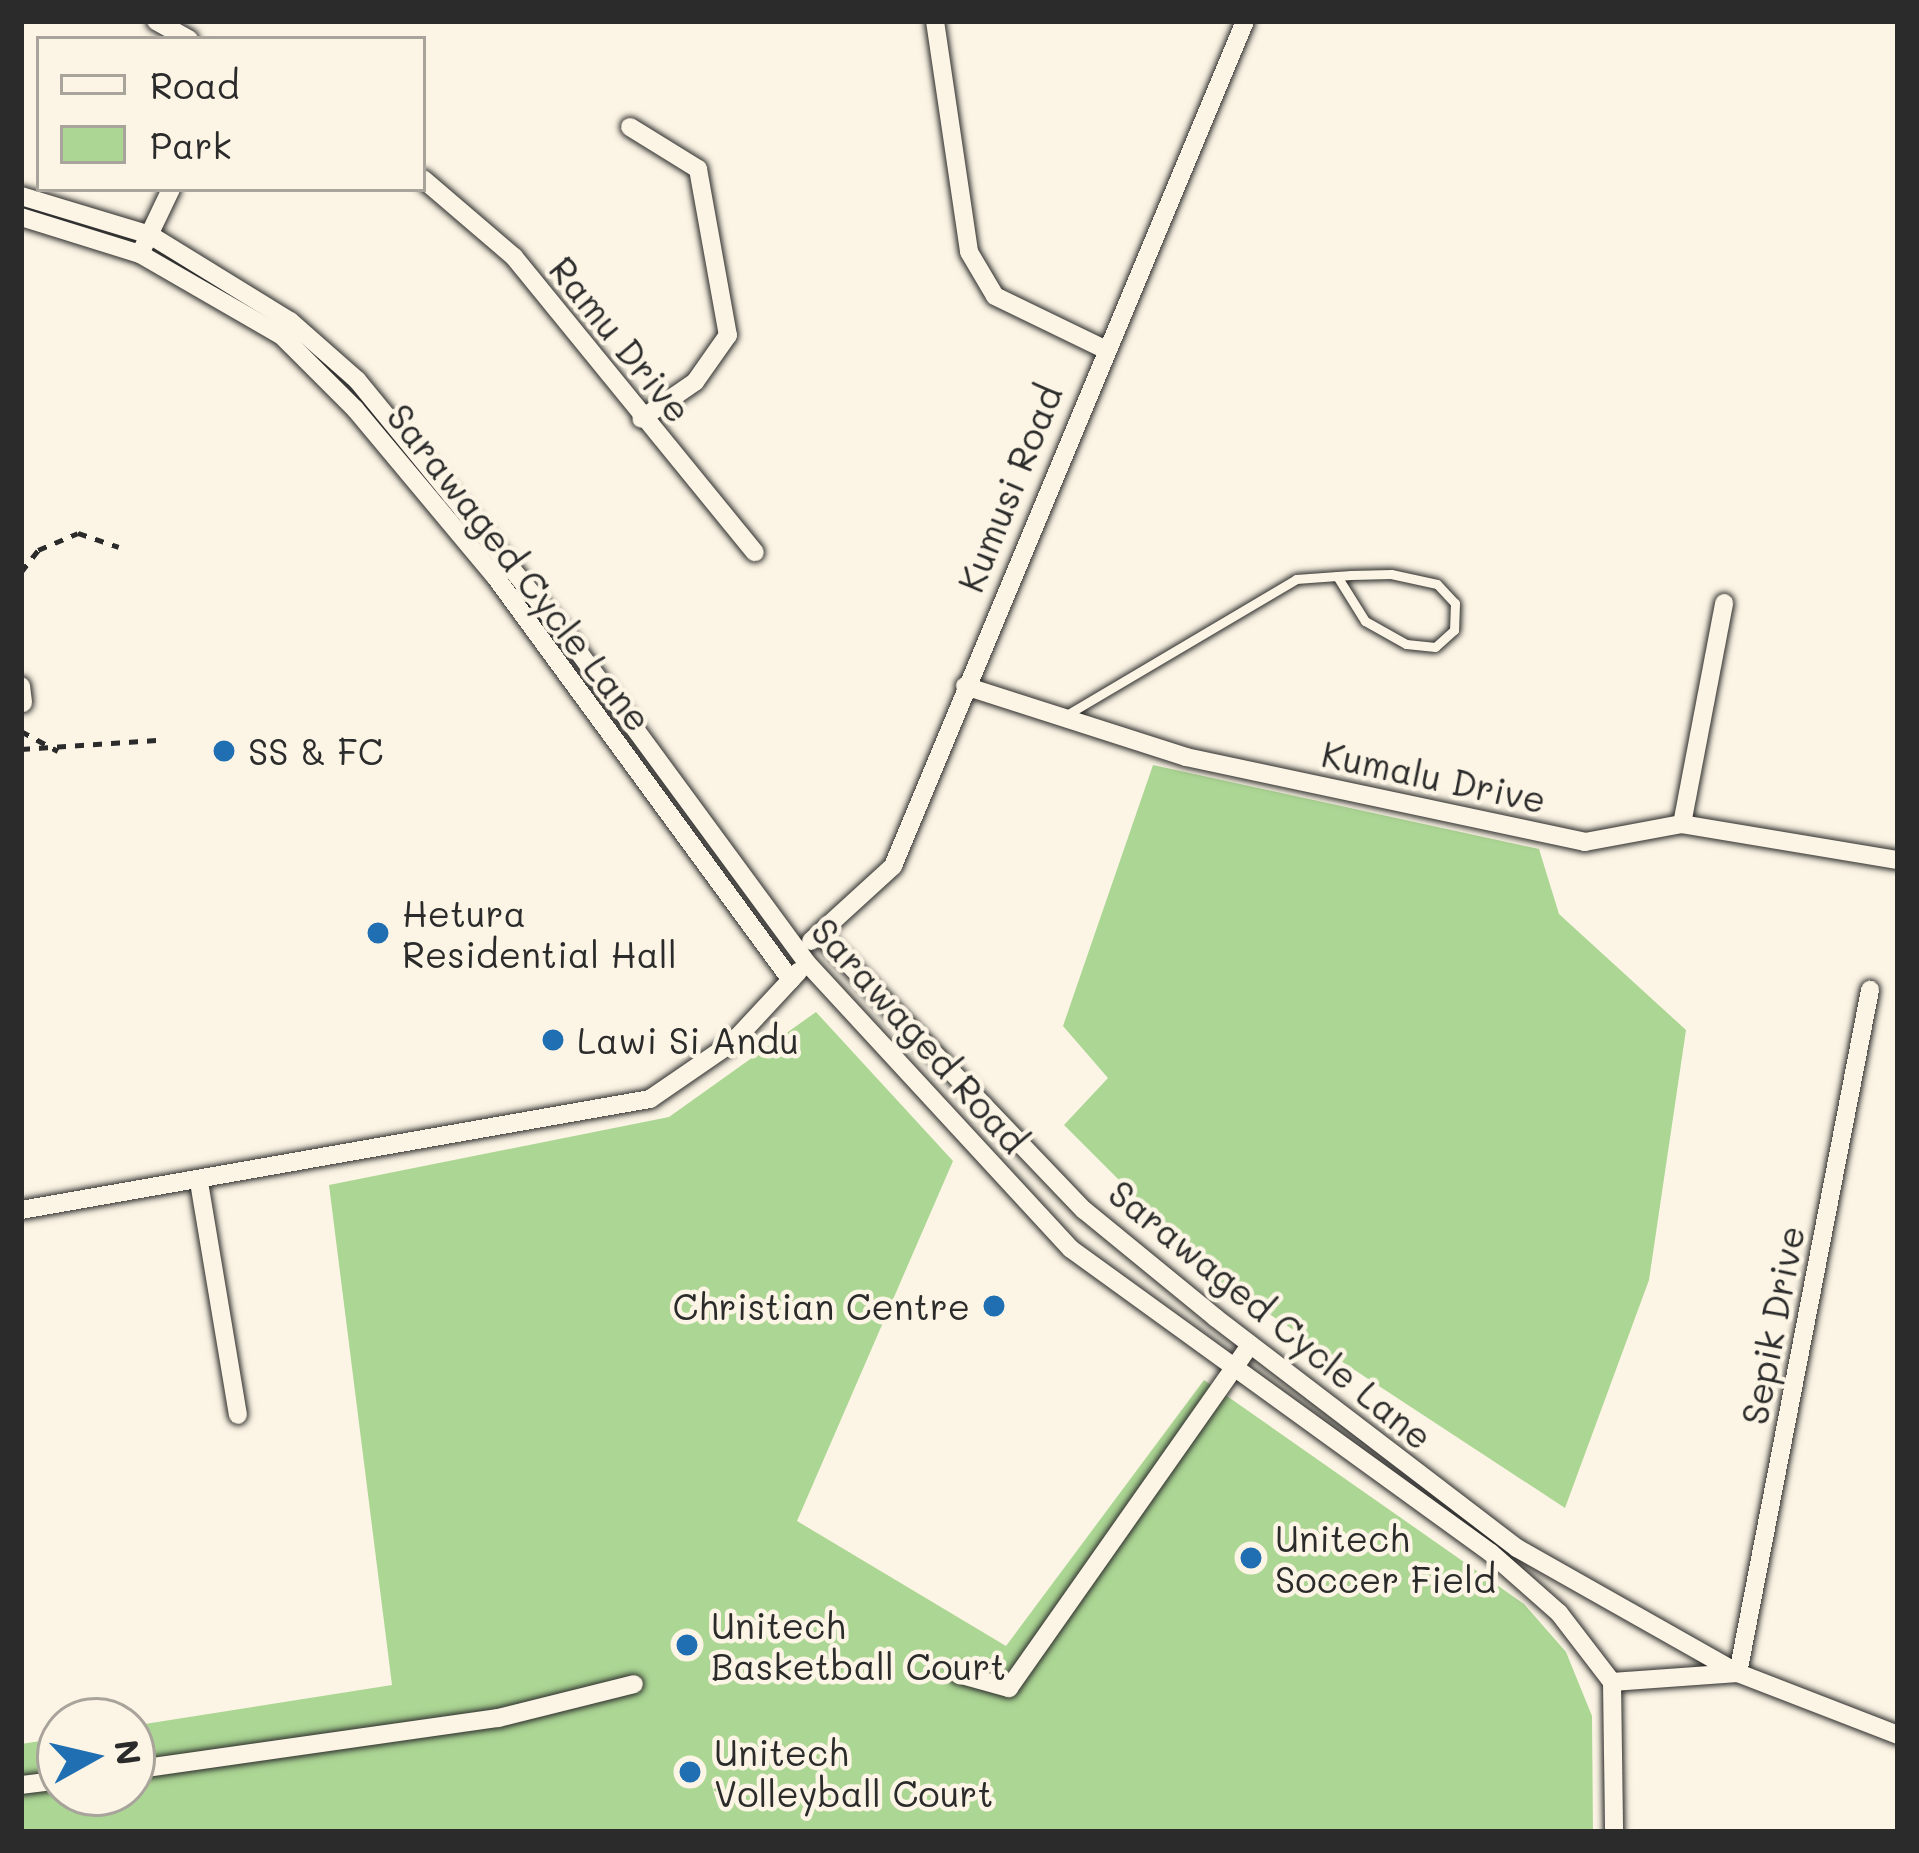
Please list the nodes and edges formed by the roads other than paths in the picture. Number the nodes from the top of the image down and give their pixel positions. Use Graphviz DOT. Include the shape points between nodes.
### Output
graph roads {
  1 [pos="156,21"];
  2 [pos="935,21"];
  3 [pos="1245,21"];
  4 [pos="184,36"];
  5 [pos="630,127"];
  6 [pos="426,182"];
  7 [pos="170,192"];
  8 [pos="21,196"];
  9 [pos="21,217"];
  10 [pos="150,235"];
  11 [pos="140,254"];
  12 [pos="1102,348"];
  13 [pos="641,418"];
  14 [pos="754,553"];
  15 [pos="1336,576"];
  16 [pos="1724,603"];
  17 [pos="965,686"];
  18 [pos="1063,717"];
  19 [pos="1682,824"];
  20 [pos="1898,860"];
  21 [pos="820,934"];
  22 [pos="802,957"];
  23 [pos="791,980"];
  24 [pos="1870,990"];
  25 [pos="199,1182"];
  26 [pos="21,1210"];
  27 [pos="1250,1345"];
  28 [pos="238,1415"];
  29 [pos="1738,1673"];
  30 [pos="958,1674"];
  31 [pos="1612,1682"];
  32 [pos="634,1684"];
  33 [pos="1898,1736"];
  34 [pos="156,1767"];
  35 [pos="1614,1832"];
  1 -- 4 [label="street"];
  2 -- 12 [label="street" via="969,252 995,296"];
  3 -- 12 [label="street, Kumusi Road"];
  5 -- 13 [label="street" via="698,169 728,335 695,382"];
  6 -- 13 [label="street, Ramu Drive" via="514,257"];
  7 -- 10 [label="street"];
  8 -- 10 [label="street, Sarawaged Road"];
  9 -- 11 [label="street, Sarawaged Cycle Lane"];
  10 -- 11 [label="street"];
  10 -- 22 [label="street, Sarawaged Road" via="290,321 357,380 572,643"];
  11 -- 23 [label="street, Sarawaged Cycle Lane" via="282,337 355,409 494,575"];
  12 -- 17 [label="street, Kumusi Road"];
  13 -- 14 [label="street, Ramu Drive"];
  15 -- 15 [label="lane" via="1437,584 1455,603 1454,630 1436,647 1406,644 1365,621"];
  15 -- 18 [label="lane" via="1296,579"];
  16 -- 19 [label="street"];
  17 -- 18 [label="street, Kumalu Drive"];
  17 -- 21 [label="street, Kumusi Road" via="893,866"];
  18 -- 19 [label="street, Kumalu Drive" via="1186,757 1586,842"];
  19 -- 20 [label="street, Kumalu Drive"];
  21 -- 22 [label="street, Kumusi Road"];
  21 -- 27 [label="street, Sarawaged Cycle Lane" via="1084,1210"];
  22 -- 23 [label="street, Kumusi Road"];
  22 -- 31 [label="street, Sarawaged Road" via="1071,1249 1491,1553 1559,1613"];
  23 -- 25 [label="street, Kumusi Road" via="733,1042 650,1099"];
  24 -- 29 [label="street"];
  25 -- 26 [label="street, Kumusi Road"];
  25 -- 28 [label="street"];
  27 -- 29 [label="street, Sarawaged Cycle Lane" via="1517,1547"];
  27 -- 30 [label="street" via="1009,1688"];
  29 -- 31 [label="street"];
  29 -- 33 [label="street"];
  31 -- 35 [label="street"];
  32 -- 34 [label="street" via="498,1718"];
}
